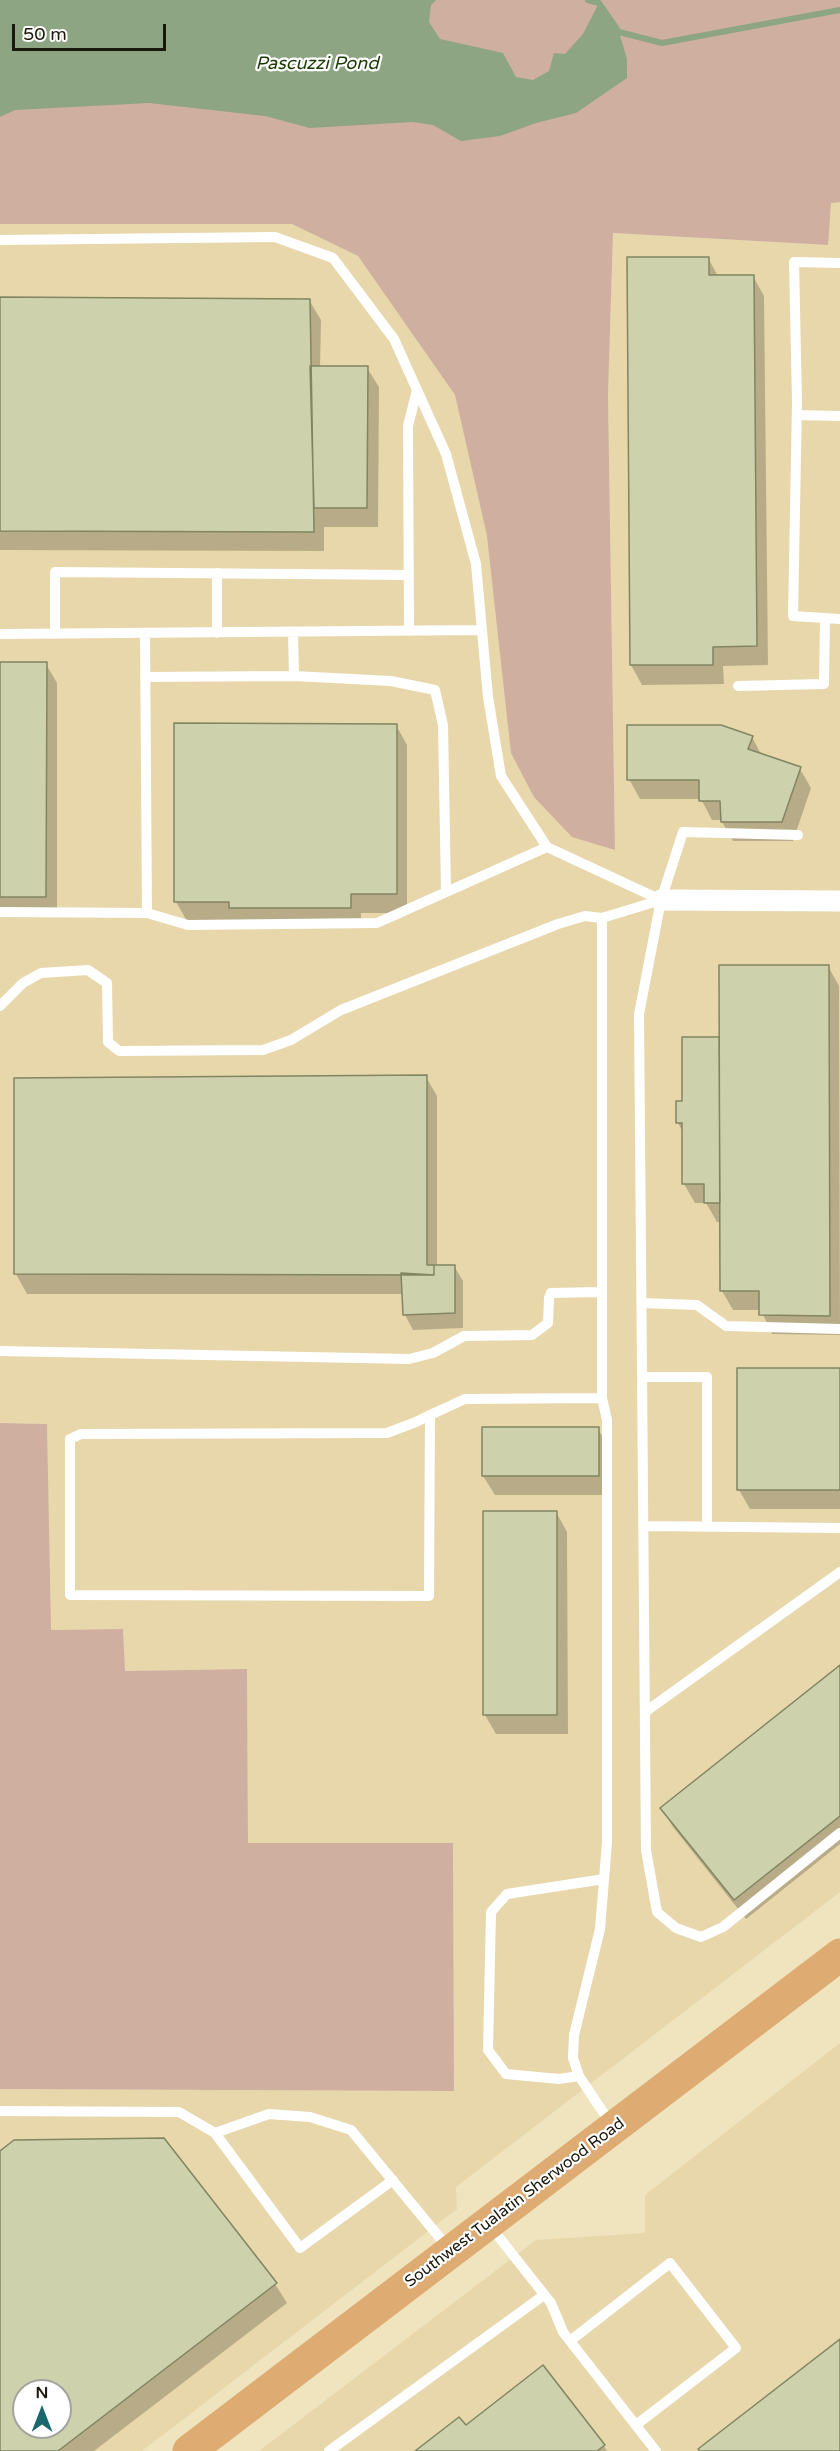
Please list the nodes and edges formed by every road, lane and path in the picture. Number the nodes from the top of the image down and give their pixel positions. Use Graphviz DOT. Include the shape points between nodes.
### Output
graph roads {
  1 [pos="0,240"];
  2 [pos="840,263"];
  3 [pos="417,390"];
  4 [pos="797,415"];
  5 [pos="840,416"];
  6 [pos="217,573"];
  7 [pos="409,575"];
  8 [pos="825,618"];
  9 [pos="840,619"];
  10 [pos="482,630"];
  11 [pos="409,631"];
  12 [pos="293,632"];
  13 [pos="145,633"];
  14 [pos="217,633"];
  15 [pos="0,634"];
  16 [pos="55,634"];
  17 [pos="294,676"];
  18 [pos="145,677"];
  19 [pos="738,686"];
  20 [pos="798,835"];
  21 [pos="547,847"];
  22 [pos="447,891"];
  23 [pos="661,900"];
  24 [pos="840,901"];
  25 [pos="0,912"];
  26 [pos="147,913"];
  27 [pos="602,918"];
  28 [pos="0,1006"];
  29 [pos="602,1292"];
  30 [pos="642,1303"];
  31 [pos="840,1329"];
  32 [pos="0,1351"];
  33 [pos="642,1377"];
  34 [pos="602,1398"];
  35 [pos="430,1415"];
  36 [pos="644,1526"];
  37 [pos="707,1527"];
  38 [pos="840,1528"];
  39 [pos="840,1572"];
  40 [pos="645,1712"];
  41 [pos="840,1833"];
  42 [pos="604,1879"];
  43 [pos="840,1955"];
  44 [pos="579,2076"];
  45 [pos="0,2111"];
  46 [pos="613,2128"];
  47 [pos="215,2133"];
  48 [pos="393,2180"];
  49 [pos="488,2224"];
  50 [pos="451,2252"];
  51 [pos="544,2295"];
  52 [pos="570,2341"];
  53 [pos="636,2425"];
  54 [pos="189,2451"];
  55 [pos="329,2451"];
  56 [pos="656,2451"];
  1 -- 3 [label="lane" via="285,240 333,258 394,339"];
  2 -- 4 [label="lane" via="794,262"];
  3 -- 7 [label="lane" via="408,426"];
  3 -- 10 [label="lane" via="447,454 476,564"];
  4 -- 5 [label="lane"];
  4 -- 8 [label="lane" via="793,616"];
  6 -- 7 [label="lane"];
  6 -- 14 [label="lane"];
  6 -- 16 [label="lane" via="55,572"];
  7 -- 11 [label="lane"];
  8 -- 9 [label="lane"];
  8 -- 19 [label="lane" via="824,684"];
  10 -- 11 [label="lane"];
  10 -- 21 [label="lane" via="501,776"];
  11 -- 12 [label="lane"];
  12 -- 14 [label="lane"];
  12 -- 17 [label="lane"];
  13 -- 14 [label="lane"];
  13 -- 16 [label="lane"];
  13 -- 18 [label="lane"];
  15 -- 16 [label="lane"];
  17 -- 18 [label="lane"];
  17 -- 22 [label="lane" via="391,681 435,690 443,726"];
  18 -- 26 [label="lane"];
  20 -- 23 [label="lane" via="683,832"];
  21 -- 22 [label="lane"];
  21 -- 23 [label="lane"];
  22 -- 26 [label="lane" via="377,923 188,925"];
  23 -- 24 [label="street"];
  23 -- 27 [label="lane"];
  23 -- 30 [label="lane" via="639,1014"];
  25 -- 26 [label="lane"];
  27 -- 28 [label="lane" via="585,916 558,924 341,1010 291,1040 263,1050 118,1051 108,1042 107,983 88,970 54,970 30,979"];
  27 -- 29 [label="lane"];
  29 -- 32 [label="lane" via="551,1293 548,1323 532,1335 464,1336 433,1353 409,1359"];
  29 -- 34 [label="lane"];
  30 -- 31 [label="lane" via="697,1305 726,1326"];
  30 -- 33 [label="lane"];
  33 -- 36 [label="lane"];
  33 -- 37 [label="lane" via="707,1377"];
  34 -- 35 [label="lane" via="465,1399"];
  34 -- 42 [label="lane" via="608,1420"];
  35 -- 35 [label="lane" via="387,1432 81,1434 70,1439 70,1595 429,1596"];
  36 -- 37 [label="lane"];
  36 -- 40 [label="lane"];
  37 -- 38 [label="lane"];
  39 -- 40 [label="lane"];
  40 -- 41 [label="lane" via="646,1850 650,1884 657,1912 676,1928 701,1937 723,1927"];
  42 -- 44 [label="lane" via="600,1929 574,2035 573,2058"];
  42 -- 44 [label="lane" via="507,1894 491,1912 488,2050 506,2074 559,2079"];
  43 -- 46 [label="highway, Southwest Tualatin Sherwood Road"];
  44 -- 46 [label="lane"];
  45 -- 47 [label="lane" via="179,2112"];
  46 -- 49 [label="highway, Southwest Tualatin Sherwood Road"];
  47 -- 48 [label="lane" via="269,2114 310,2117 351,2130"];
  47 -- 48 [label="lane" via="300,2248"];
  48 -- 50 [label="lane"];
  49 -- 50 [label="highway, Southwest Tualatin Sherwood Road"];
  49 -- 51 [label="lane"];
  50 -- 54 [label="highway, Southwest Tualatin Sherwood Road"];
  51 -- 52 [label="lane"];
  51 -- 55 [label="lane"];
  52 -- 53 [label="lane"];
  52 -- 53 [label="lane" via="670,2263 736,2348"];
  53 -- 56 [label="lane"];
}
